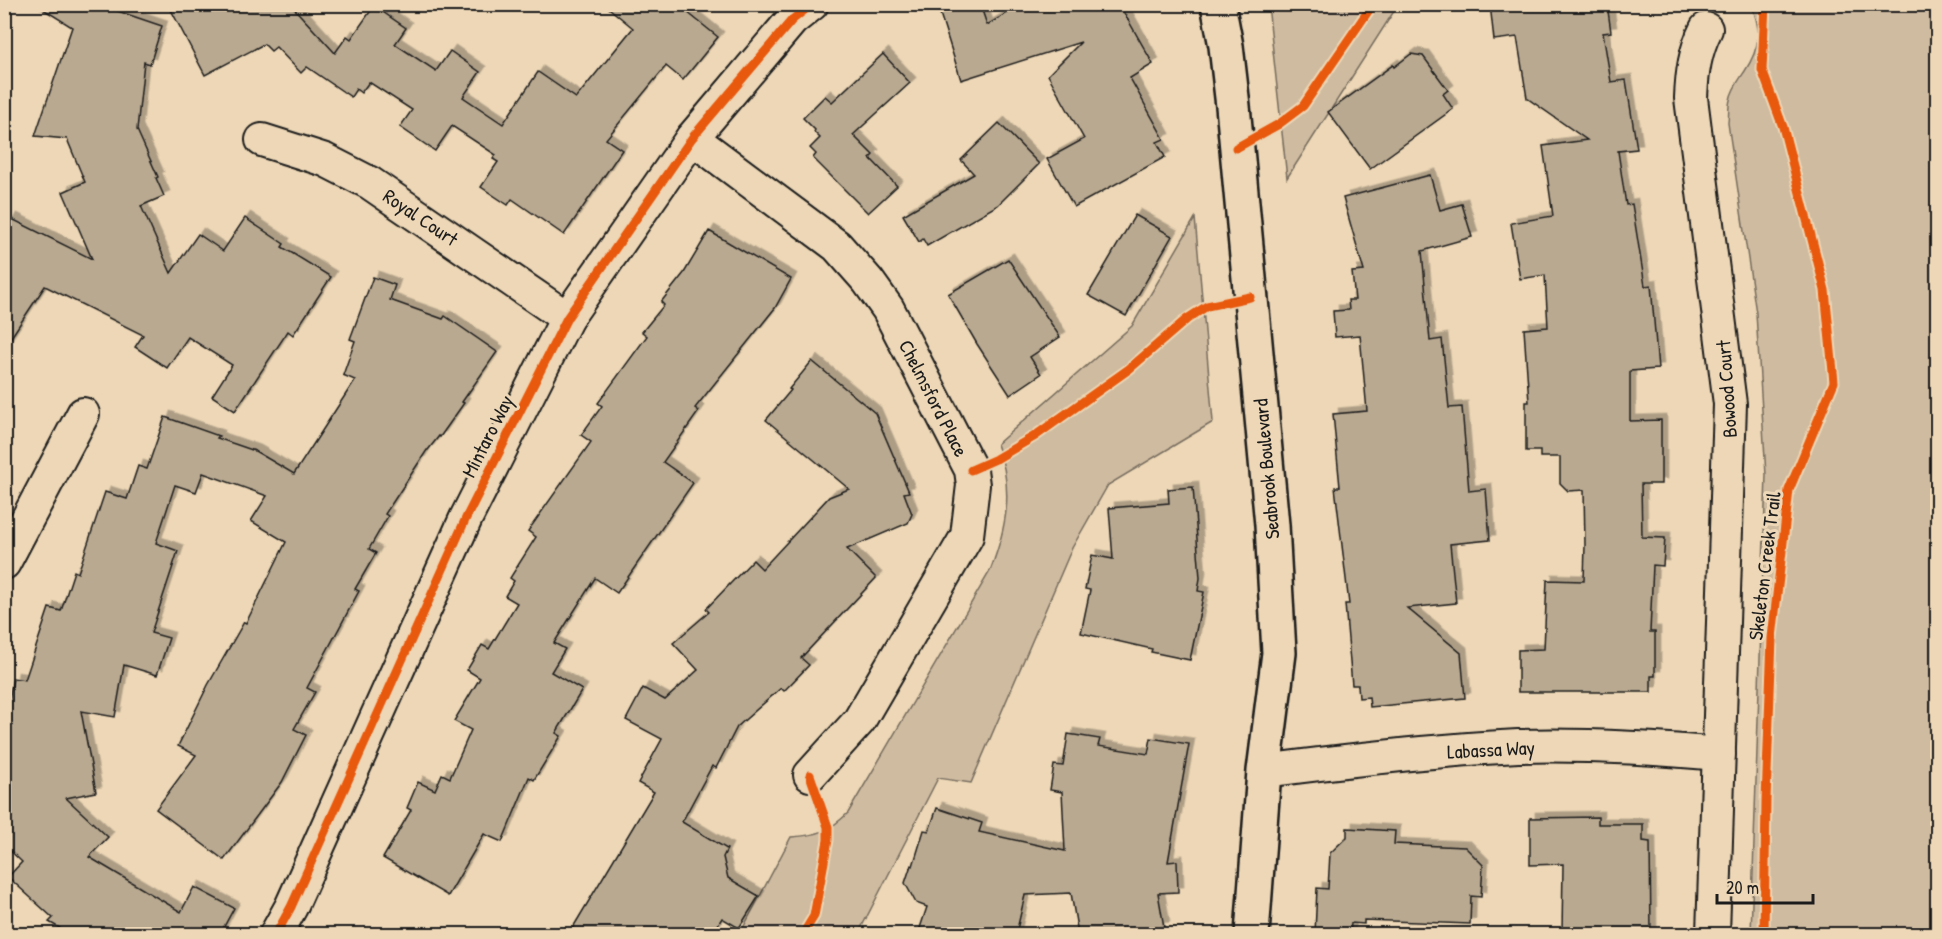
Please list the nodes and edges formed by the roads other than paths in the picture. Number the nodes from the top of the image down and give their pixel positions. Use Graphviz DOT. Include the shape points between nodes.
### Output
graph roads {
  1 [pos="1218,4"];
  2 [pos="794,10"];
  3 [pos="1706,28"];
  4 [pos="692,138"];
  5 [pos="262,140"];
  6 [pos="567,318"];
  7 [pos="83,414"];
  8 [pos="4,563"];
  9 [pos="1719,754"];
  10 [pos="1264,771"];
  11 [pos="810,775"];
  12 [pos="276,934"];
  13 [pos="1252,934"];
  14 [pos="1713,934"];
  1 -- 10 [label="street, Seabrook Boulevard" via="1233,106 1272,525 1279,653"];
  2 -- 4 [label="street, Mintaro Way"];
  3 -- 9 [label="street, Bowood Court" via="1694,60 1691,98 1731,404"];
  4 -- 6 [label="street, Mintaro Way"];
  4 -- 11 [label="street, Chelmsford Place" via="837,246 868,281 888,309 971,470 967,536 859,721"];
  5 -- 6 [label="street, Royal Court" via="325,160 370,183"];
  6 -- 12 [label="street, Mintaro Way" via="466,518"];
  7 -- 8 [label="street"];
  9 -- 10 [label="street, Labassa Way" via="1621,747 1519,746"];
  9 -- 14 [label="street, Bowood Court"];
  10 -- 13 [label="street, Seabrook Boulevard"];
}
